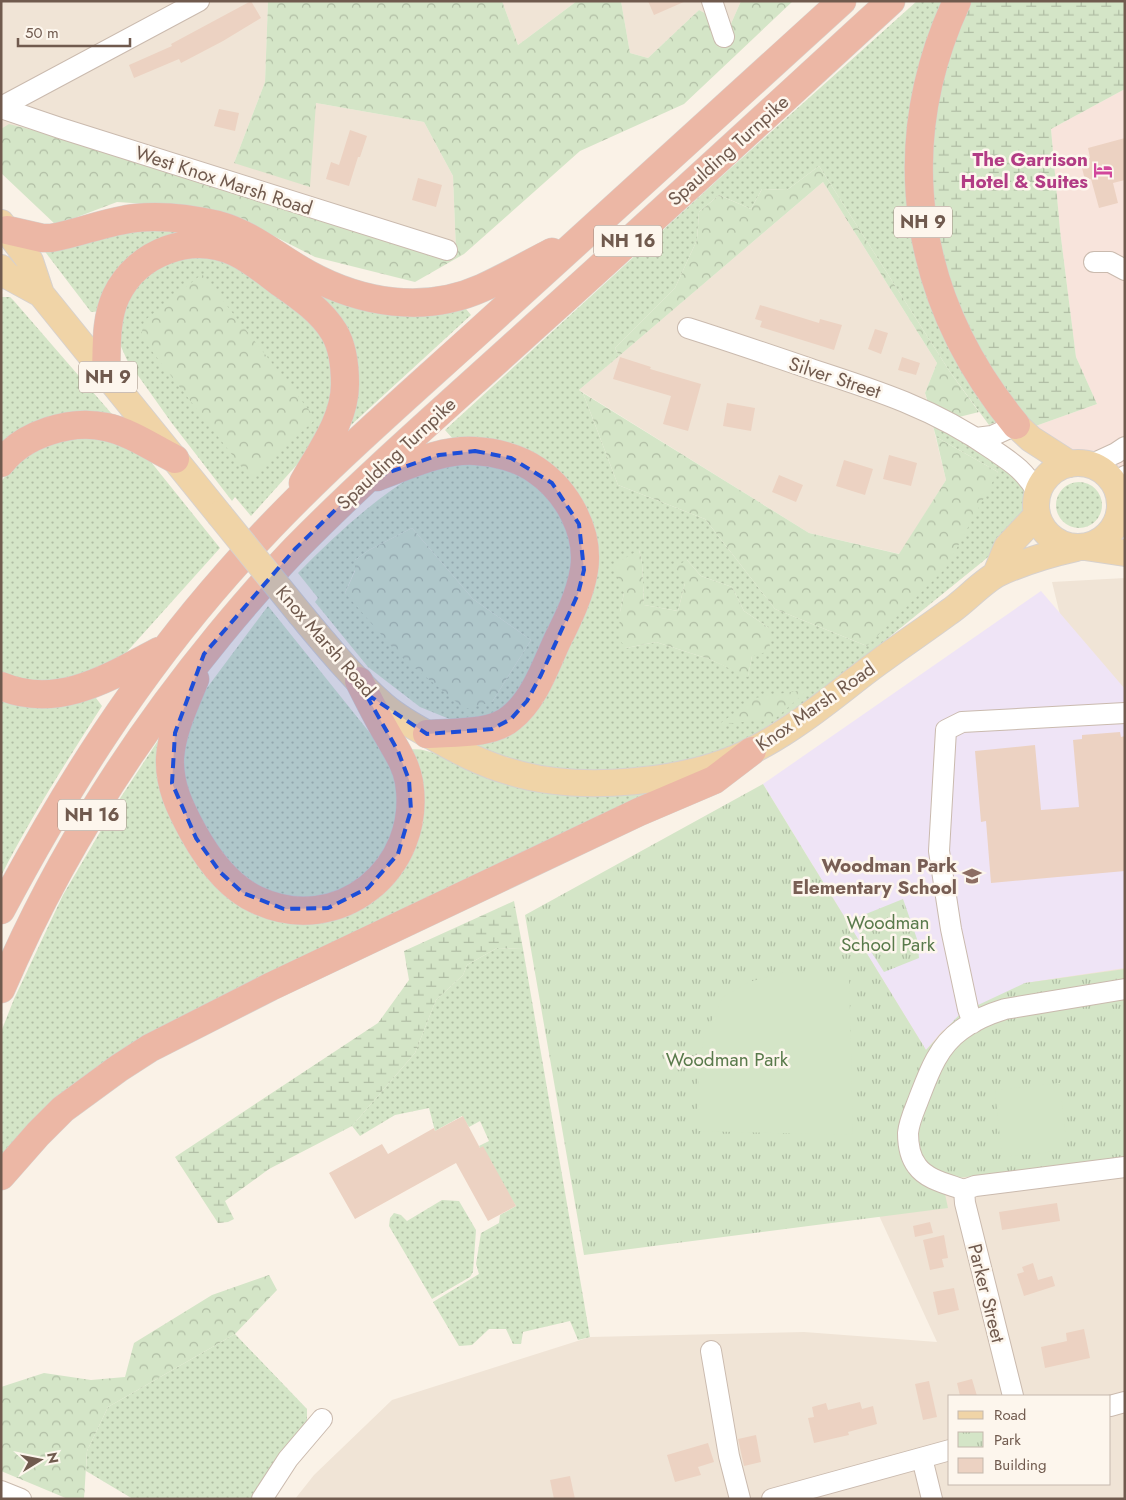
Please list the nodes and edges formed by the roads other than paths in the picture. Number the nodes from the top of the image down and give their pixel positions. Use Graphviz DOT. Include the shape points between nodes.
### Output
graph roads {
  1 [pos="199,1"];
  2 [pos="712,1"];
  3 [pos="842,1"];
  4 [pos="892,1"];
  5 [pos="957,1"];
  6 [pos="724,38"];
  7 [pos="1,108"];
  8 [pos="4,227"];
  9 [pos="585,235"];
  10 [pos="447,250"];
  11 [pos="1094,262"];
  12 [pos="1,268"];
  13 [pos="1125,270"];
  14 [pos="40,294"];
  15 [pos="688,328"];
  16 [pos="106,374"];
  17 [pos="1016,425"];
  18 [pos="976,438"];
  19 [pos="1125,447"];
  20 [pos="175,460"];
  21 [pos="1,463"];
  22 [pos="1080,464"];
  23 [pos="366,480"];
  24 [pos="1122,499"];
  25 [pos="1037,504"];
  26 [pos="290,506"];
  27 [pos="1080,547"];
  28 [pos="1125,553"];
  29 [pos="996,574"];
  30 [pos="166,648"];
  31 [pos="204,654"];
  32 [pos="359,681"];
  33 [pos="1,686"];
  34 [pos="1125,713"];
  35 [pos="427,734"];
  36 [pos="752,751"];
  37 [pos="1,910"];
  38 [pos="1,989"];
  39 [pos="1125,989"];
  40 [pos="973,1022"];
  41 [pos="1125,1167"];
  42 [pos="1,1176"];
  43 [pos="964,1190"];
  44 [pos="711,1351"];
  45 [pos="1013,1395"];
  46 [pos="1125,1402"];
  47 [pos="1111,1406"];
  48 [pos="322,1419"];
  49 [pos="948,1451"];
  50 [pos="922,1458"];
  51 [pos="1,1491"];
  52 [pos="21,1499"];
  53 [pos="262,1499"];
  54 [pos="740,1499"];
  55 [pos="772,1499"];
  56 [pos="932,1499"];
  1 -- 7 [label="street"];
  2 -- 6 [label="street"];
  3 -- 9 [label="highway, Spaulding Turnpike / NH 16"];
  4 -- 23 [label="highway, Spaulding Turnpike / NH 16"];
  5 -- 17 [label="highway, NH 9" via="938,49 924,107 920,198 936,280 955,332 982,380"];
  7 -- 10 [label="street, West Knox Marsh Road"];
  8 -- 9 [label="highway" via="51,238 135,218 165,216 192,220 248,237 334,287 381,302 406,303 451,298 481,288"];
  8 -- 14 [label="main road, Knox Marsh Road / NH 9" via="30,261"];
  9 -- 26 [label="highway, Spaulding Turnpike / NH 16"];
  11 -- 13 [label="street" via="1110,262"];
  12 -- 14 [label="main road, Knox Marsh Road / NH 9" via="8,276"];
  14 -- 16 [label="main road, Knox Marsh Road / NH 9"];
  15 -- 18 [label="street, Silver Street" via="894,396"];
  16 -- 20 [label="main road, Knox Marsh Road / NH 9"];
  16 -- 26 [label="highway" via="109,320 116,295 136,269 163,251 199,244 223,248 245,258 290,290 323,317 335,334 341,349 345,384 342,408 335,426"];
  17 -- 18 [label="street" via="992,436"];
  17 -- 22 [label="main road, NH 9" via="1031,439"];
  18 -- 25 [label="street, Silver Street" via="1020,468 1030,480"];
  19 -- 22 [label="street"];
  20 -- 21 [label="highway" via="112,429 74,426 41,434 24,443"];
  20 -- 32 [label="main road, Knox Marsh Road / NH 9, bridge"];
  22 -- 24 [label="main road, NH 9" via="1100,469 1115,485"];
  22 -- 25 [label="main road, NH 9" via="1053,471 1046,477"];
  23 -- 31 [label="highway, Spaulding Turnpike / NH 16" via="288,556"];
  23 -- 35 [label="highway" via="454,452 475,451 511,458 535,469 552,483 579,524 584,545 584,570 578,594 527,701 511,719 492,729"];
  24 -- 27 [label="main road, NH 9" via="1117,523 1109,534 1098,543"];
  25 -- 27 [label="main road, NH 9" via="1041,525 1055,541 1065,546"];
  25 -- 29 [label="main road, Knox Marsh Road / NH 9" via="1007,547"];
  26 -- 30 [label="highway, Spaulding Turnpike / NH 16" via="228,572"];
  27 -- 28 [label="main road, NH 9"];
  27 -- 29 [label="main road, Knox Marsh Road / NH 9" via="1049,554"];
  29 -- 36 [label="main road, Knox Marsh Road / NH 9" via="951,611 793,726"];
  30 -- 33 [label="highway" via="85,688 30,695"];
  30 -- 37 [label="highway, Spaulding Turnpike / NH 16" via="106,730 38,840"];
  31 -- 32 [label="highway" via="172,745 170,770 175,796 196,838 231,884 249,896 284,909 328,908 356,897 390,867 404,840 411,810 409,780 398,751"];
  31 -- 38 [label="highway, Spaulding Turnpike / NH 16" via="169,698 97,806 44,899"];
  32 -- 35 [label="main road, Knox Marsh Road / NH 9" via="384,706"];
  34 -- 40 [label="street" via="962,722 946,730 939,851 951,929"];
  35 -- 36 [label="main road, Knox Marsh Road / NH 9" via="463,754 513,773 559,781 598,783 672,776 713,766"];
  36 -- 42 [label="highway" via="714,780 495,880 150,1048 63,1109"];
  39 -- 40 [label="street" via="1005,1009"];
  40 -- 43 [label="street" via="950,1040 936,1060 908,1132 912,1156 918,1167 927,1175"];
  41 -- 43 [label="street"];
  43 -- 45 [label="street, Parker Street"];
  44 -- 54 [label="street" via="729,1456"];
  46 -- 47 [label="street"];
  48 -- 53 [label="street" via="288,1459"];
  49 -- 50 [label="street"];
  50 -- 55 [label="street"];
  50 -- 56 [label="street"];
  51 -- 52 [label="street"];
}
